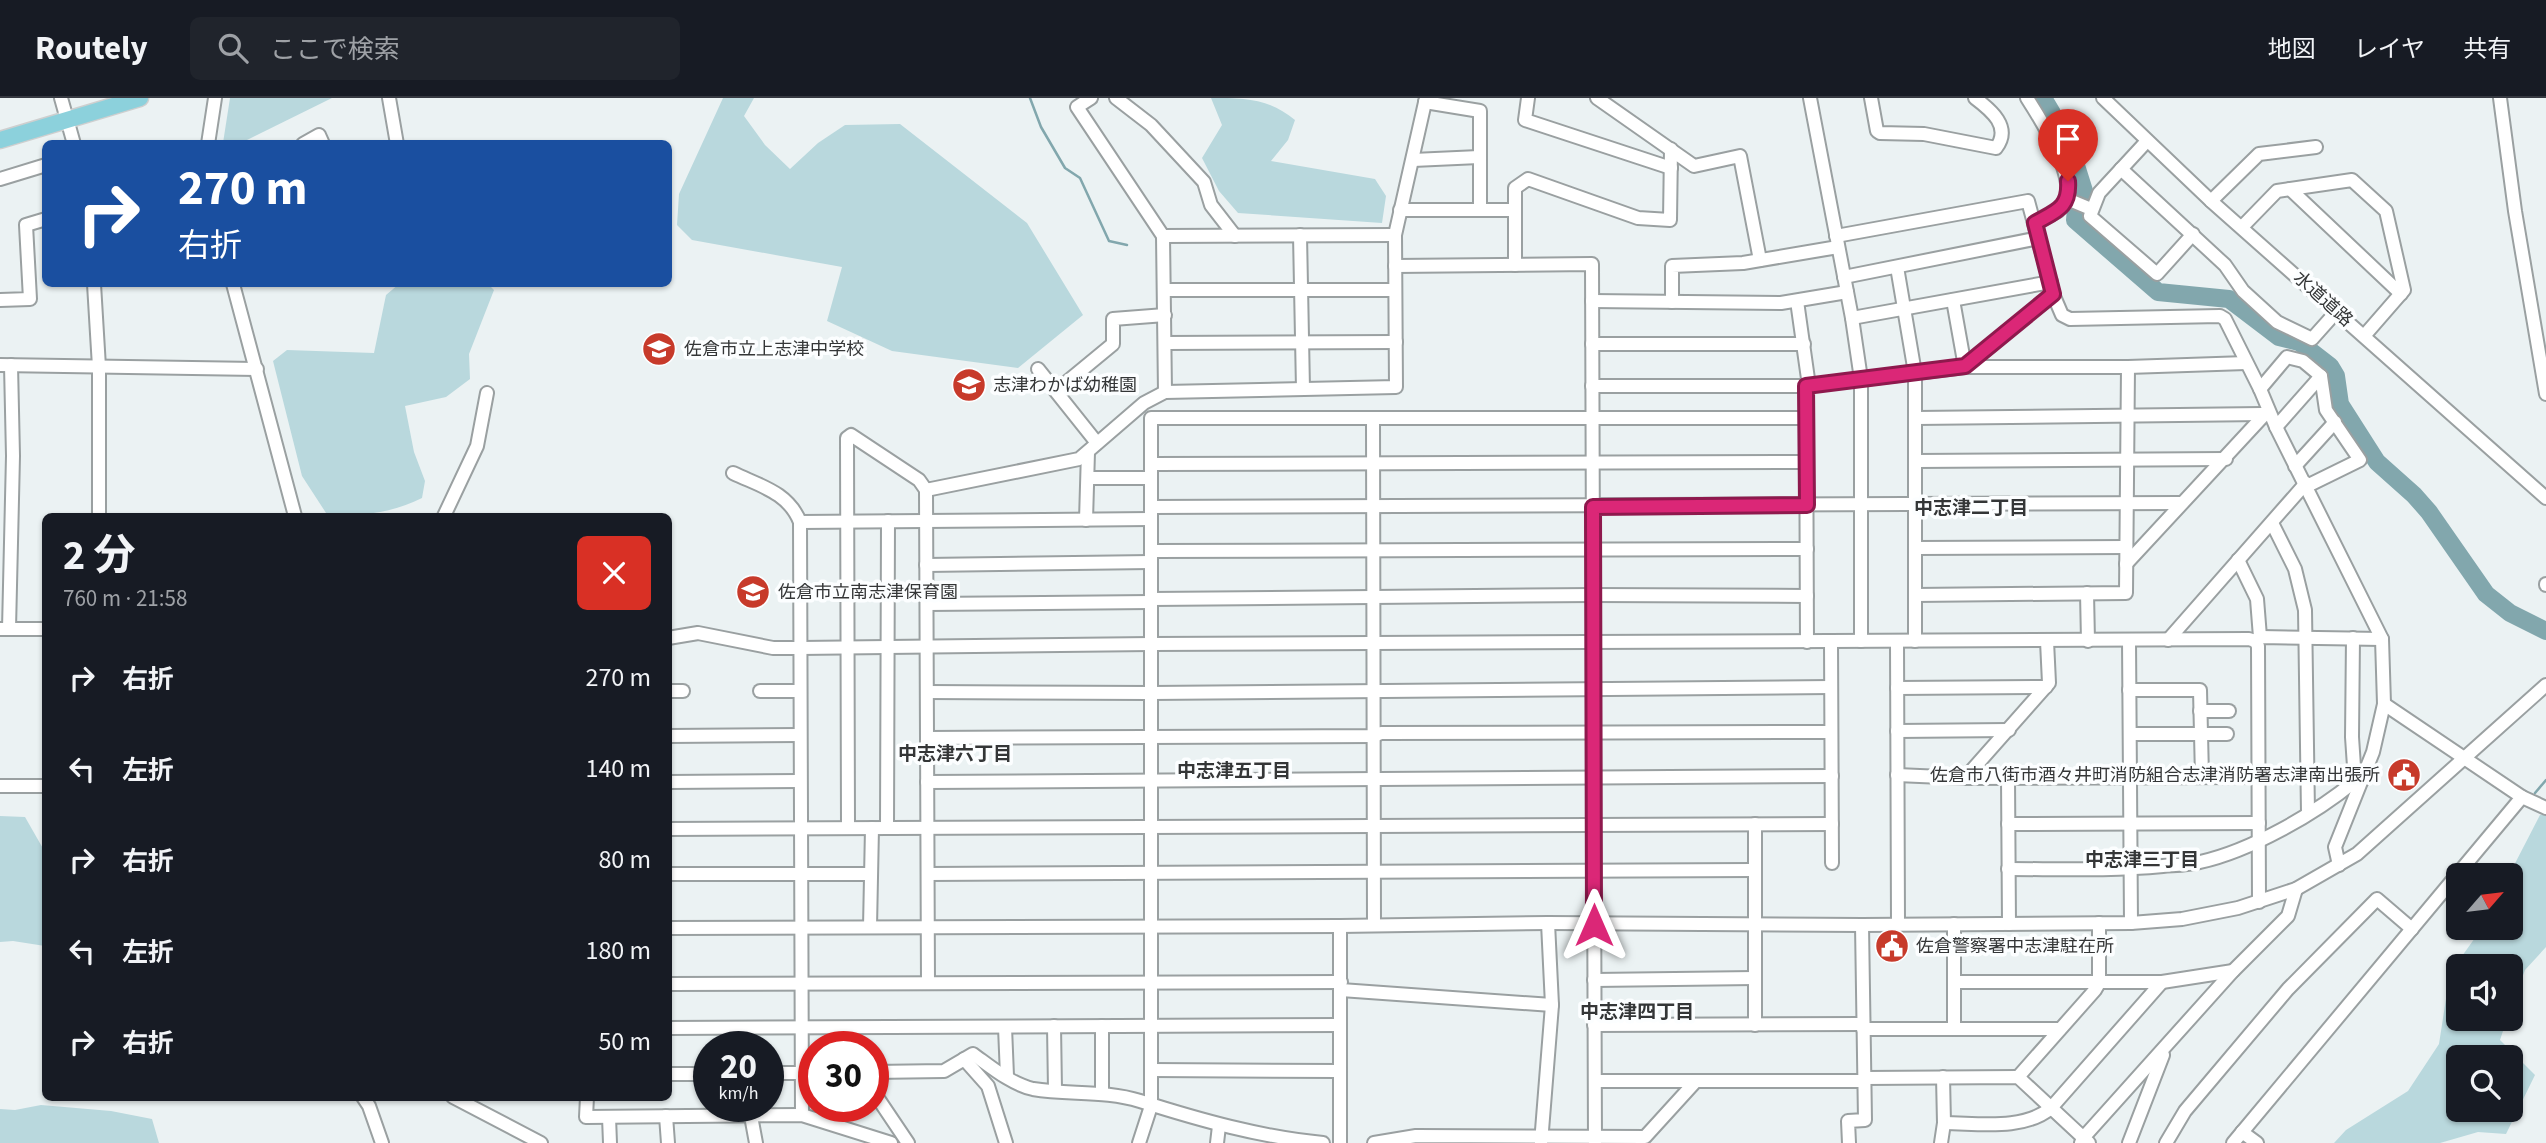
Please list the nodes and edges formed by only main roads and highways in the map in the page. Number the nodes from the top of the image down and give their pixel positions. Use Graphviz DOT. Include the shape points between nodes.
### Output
graph roads {
  1 [pos="140,98"];
  2 [pos="0,140"];
  1 -- 2 [label="main road"];
}
